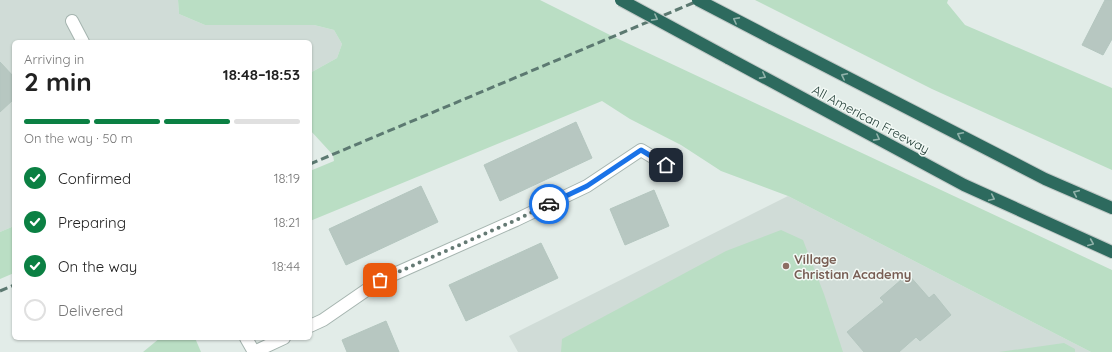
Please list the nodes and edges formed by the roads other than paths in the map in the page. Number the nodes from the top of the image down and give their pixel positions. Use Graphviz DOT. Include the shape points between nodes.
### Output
graph roads {
  1 [pos="621,0"];
  2 [pos="698,0"];
  3 [pos="72,21"];
  4 [pos="82,40"];
  5 [pos="666,165"];
  6 [pos="1112,208"];
  7 [pos="1112,252"];
  8 [pos="312,325"];
  9 [pos="247,340"];
  10 [pos="280,340"];
  11 [pos="254,352"];
  1 -- 7 [label="highway, All American Freeway, one-way, bridge" via="964,185"];
  6 -- 2 [label="highway, All American Freeway, one-way, bridge" via="1045,179"];
  3 -- 4 [label="street"];
  5 -- 8 [label="street" via="641,150 587,186 380,280"];
  9 -- 11 [label="street"];
  10 -- 11 [label="street"];
}
